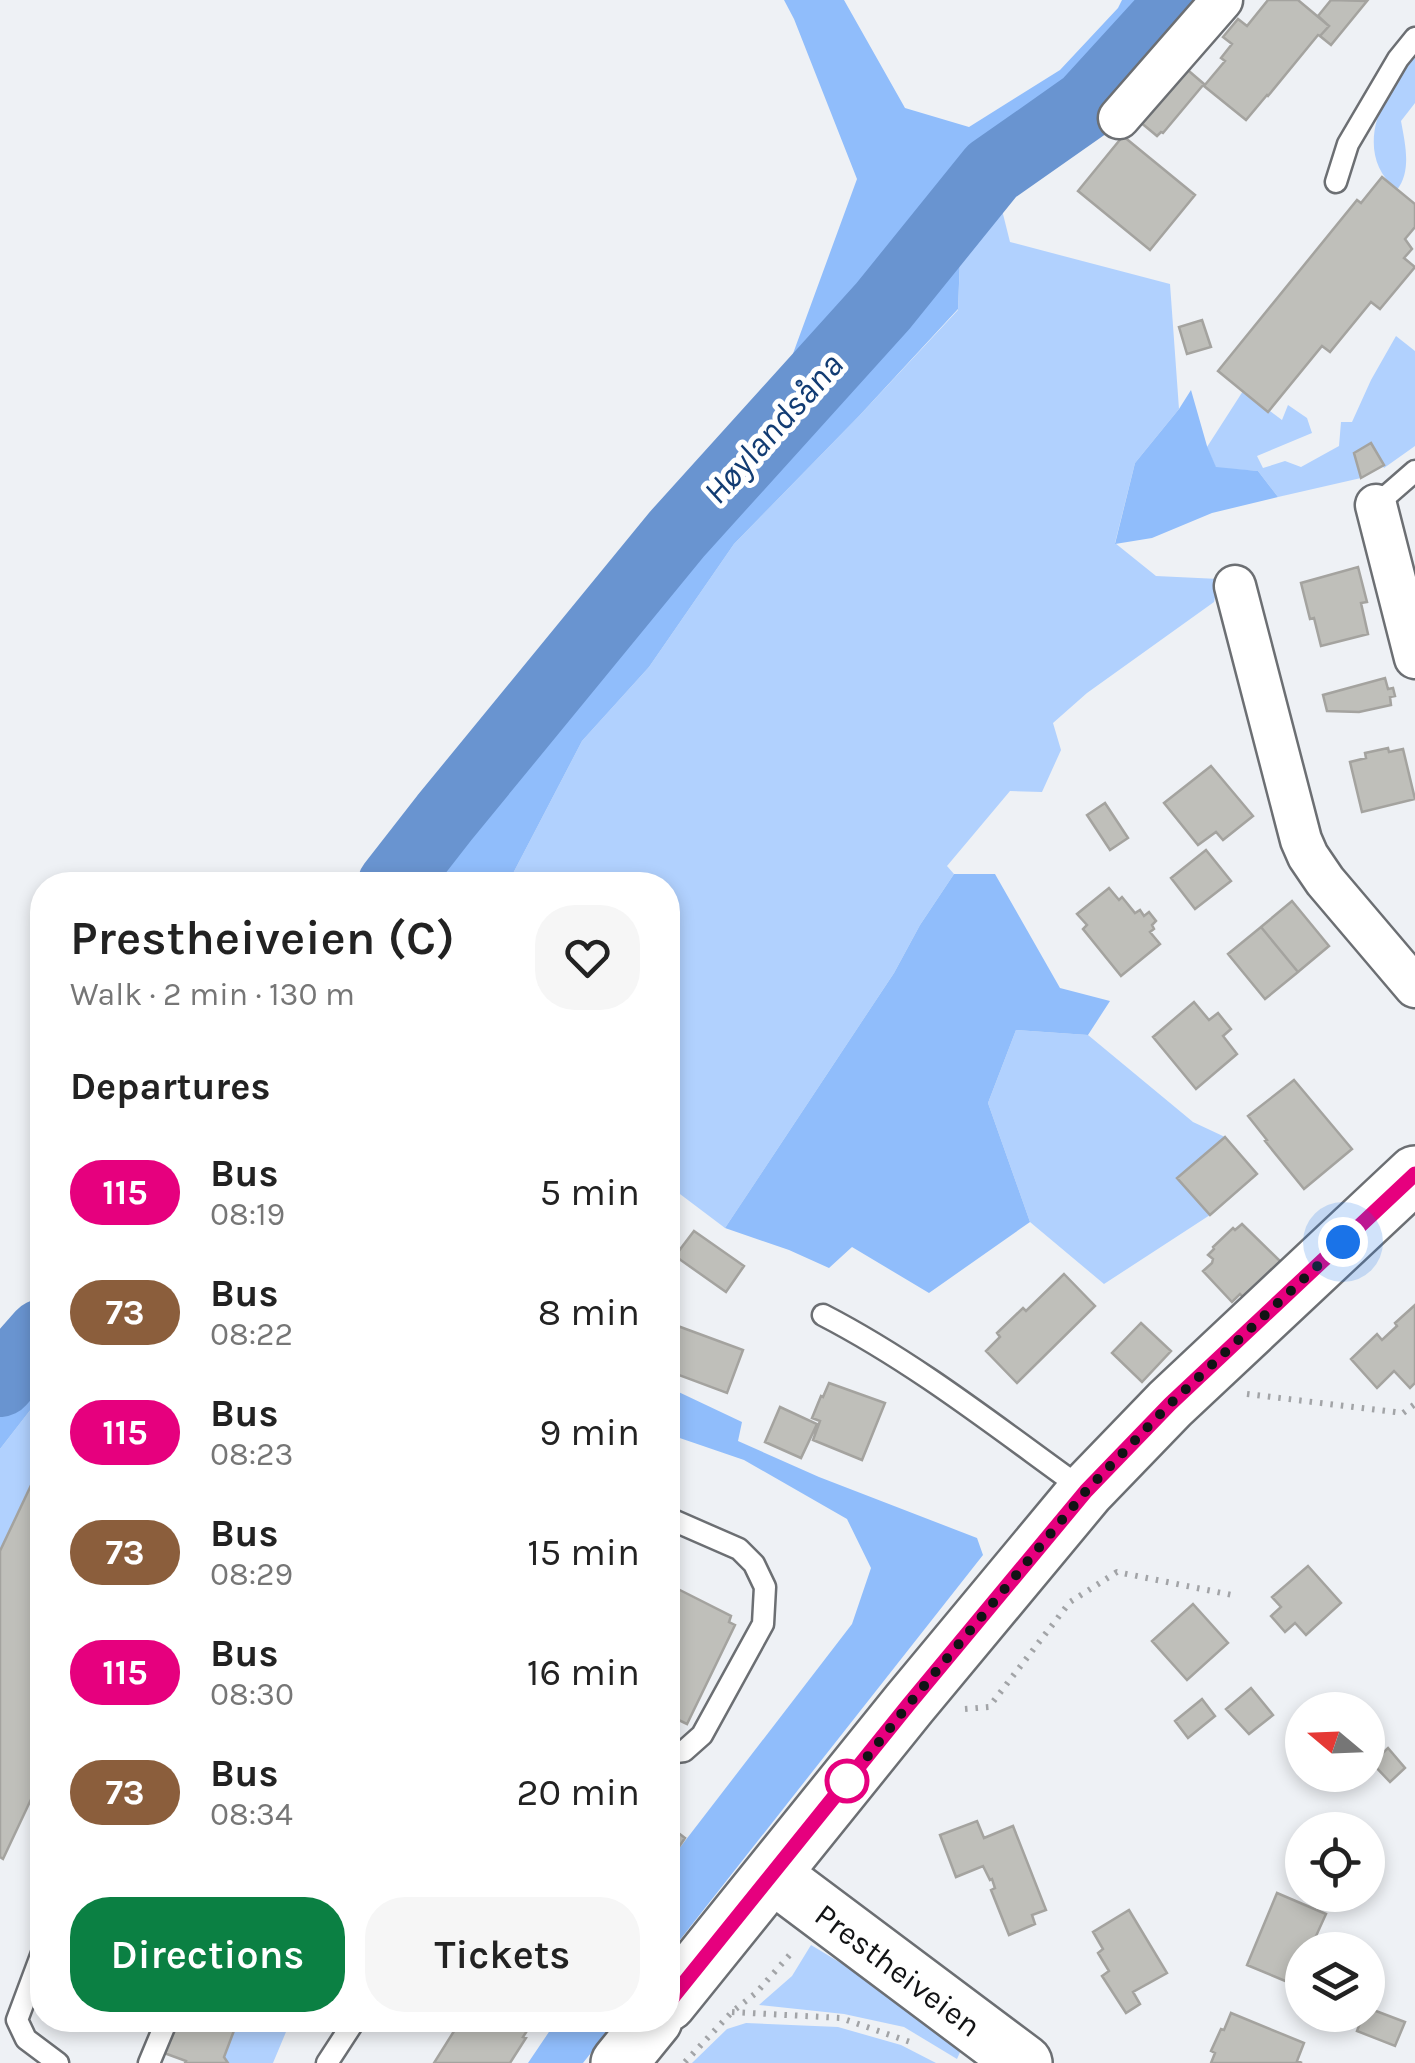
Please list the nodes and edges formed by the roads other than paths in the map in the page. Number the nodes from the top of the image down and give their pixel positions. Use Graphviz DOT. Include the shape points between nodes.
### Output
graph roads {
  1 [pos="1222,0"];
  2 [pos="1415,38"];
  3 [pos="1119,118"];
  4 [pos="1336,182"];
  5 [pos="1415,471"];
  6 [pos="1376,505"];
  7 [pos="1235,586"];
  8 [pos="1415,658"];
  9 [pos="1415,988"];
  10 [pos="1415,1174"];
  11 [pos="823,1315"];
  12 [pos="1086,1491"];
  13 [pos="680,1523"];
  14 [pos="680,1752"];
  15 [pos="772,1875"];
  16 [pos="30,1985"];
  17 [pos="680,1988"];
  18 [pos="162,2032"];
  19 [pos="347,2032"];
  20 [pos="644,2032"];
  21 [pos="58,2063"];
  22 [pos="149,2063"];
  23 [pos="327,2063"];
  24 [pos="618,2063"];
  25 [pos="1024,2063"];
  1 -- 3 [label="street"];
  2 -- 4 [label="lane" via="1348,144"];
  5 -- 6 [label="lane"];
  6 -- 8 [label="street"];
  7 -- 9 [label="street" via="1308,856"];
  10 -- 12 [label="main road"];
  11 -- 12 [label="lane" via="916,1370"];
  12 -- 15 [label="main road"];
  13 -- 14 [label="lane" via="739,1549 765,1587 763,1624 702,1735"];
  15 -- 17 [label="main road"];
  15 -- 25 [label="main road, Prestheiveien"];
  16 -- 21 [label="lane" via="17,2020 26,2039"];
  18 -- 22 [label="lane"];
  19 -- 23 [label="lane"];
  20 -- 24 [label="main road"];
}
